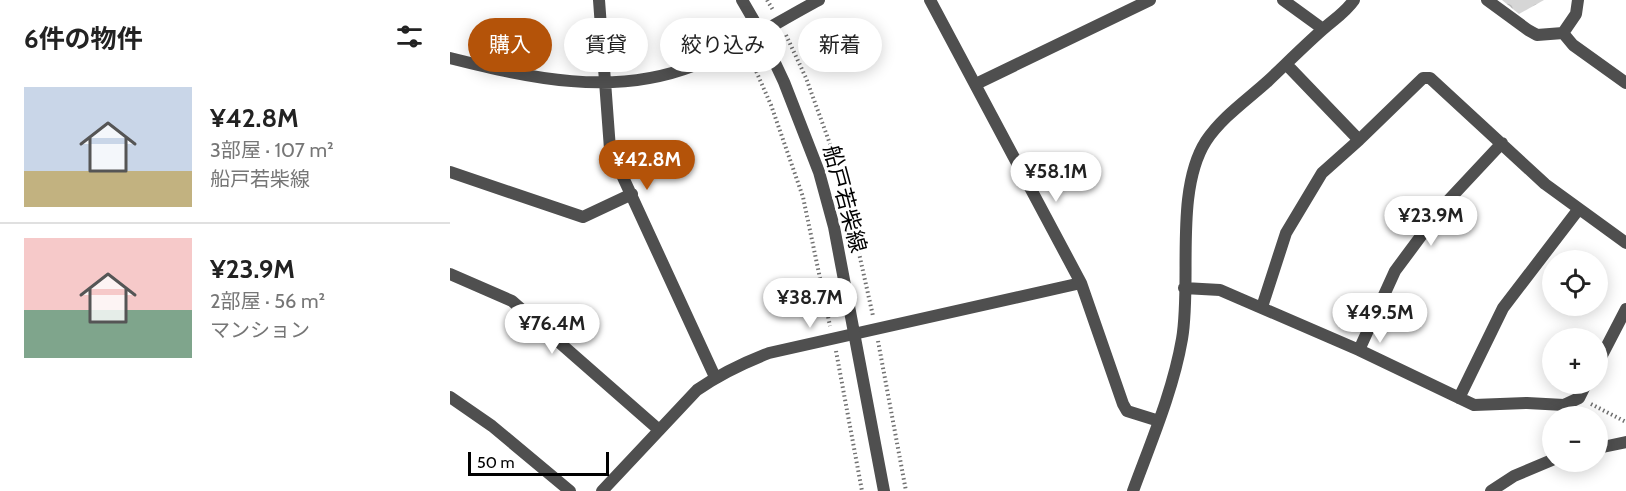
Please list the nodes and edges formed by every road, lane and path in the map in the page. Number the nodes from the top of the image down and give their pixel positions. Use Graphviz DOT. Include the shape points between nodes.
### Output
graph roads {
  1 [pos="599,0"];
  2 [pos="742,0"];
  3 [pos="819,0"];
  4 [pos="930,0"];
  5 [pos="1150,0"];
  6 [pos="1283,0"];
  7 [pos="1354,0"];
  8 [pos="1487,0"];
  9 [pos="1578,0"];
  10 [pos="752,18"];
  11 [pos="785,18"];
  12 [pos="1323,29"];
  13 [pos="1563,33"];
  14 [pos="450,58"];
  15 [pos="1286,64"];
  16 [pos="674,72"];
  17 [pos="757,72"];
  18 [pos="779,72"];
  19 [pos="1626,83"];
  20 [pos="604,84"];
  21 [pos="976,84"];
  22 [pos="1359,140"];
  23 [pos="1502,143"];
  24 [pos="450,172"];
  25 [pos="632,194"];
  26 [pos="1578,210"];
  27 [pos="1626,243"];
  28 [pos="450,274"];
  29 [pos="1081,283"];
  30 [pos="1184,288"];
  31 [pos="1262,307"];
  32 [pos="1626,309"];
  33 [pos="855,335"];
  34 [pos="834,340"];
  35 [pos="1608,344"];
  36 [pos="1359,350"];
  37 [pos="715,377"];
  38 [pos="1581,394"];
  39 [pos="450,397"];
  40 [pos="1459,398"];
  41 [pos="1579,398"];
  42 [pos="1159,421"];
  43 [pos="1626,422"];
  44 [pos="658,429"];
  45 [pos="1626,442"];
  46 [pos="1608,446"];
  47 [pos="1542,464"];
  48 [pos="570,491"];
  49 [pos="602,491"];
  50 [pos="862,491"];
  51 [pos="884,491"];
  52 [pos="1133,491"];
  53 [pos="1491,491"];
  1 -- 20 [label="street"];
  2 -- 10 [label="street, 船戸若柴線"];
  3 -- 11 [label="street"];
  4 -- 21 [label="street"];
  5 -- 21 [label="street"];
  6 -- 12 [label="street"];
  7 -- 12 [label="street" via="1347,11"];
  8 -- 13 [label="street" via="1537,35"];
  9 -- 13 [label="street" via="1576,14"];
  12 -- 15 [label="street"];
  13 -- 19 [label="street" via="1573,45"];
  14 -- 20 [label="street" via="555,81"];
  15 -- 22 [label="street"];
  15 -- 30 [label="street" via="1221,122 1197,161 1188,210"];
  16 -- 20 [label="street"];
  17 -- 34 [label="path" via="803,197"];
  18 -- 33 [label="street, 船戸若柴線" via="819,172"];
  20 -- 25 [label="street" via="610,149"];
  21 -- 29 [label="street"];
  22 -- 23 [label="street" via="1423,78 1430,78"];
  22 -- 31 [label="street" via="1322,173 1286,233"];
  23 -- 26 [label="street"];
  23 -- 36 [label="street" via="1444,206 1395,271"];
  24 -- 25 [label="street" via="583,217"];
  25 -- 37 [label="street"];
  26 -- 27 [label="street"];
  26 -- 40 [label="street" via="1503,308"];
  28 -- 44 [label="street" via="512,301"];
  29 -- 33 [label="street"];
  29 -- 42 [label="street" via="1127,411"];
  30 -- 31 [label="street" via="1220,290"];
  30 -- 42 [label="street" via="1182,336"];
  31 -- 36 [label="street"];
  32 -- 35 [label="street"];
  33 -- 34 [label="street"];
  33 -- 51 [label="street, 船戸若柴線"];
  34 -- 37 [label="street" via="769,353"];
  34 -- 50 [label="path"];
  36 -- 40 [label="street"];
  37 -- 44 [label="street"];
  38 -- 41 [label="street"];
  39 -- 48 [label="street" via="492,426"];
  40 -- 41 [label="street" via="1474,405 1564,405"];
  41 -- 43 [label="path"];
  42 -- 52 [label="street"];
  44 -- 49 [label="street"];
  45 -- 46 [label="street"];
  47 -- 53 [label="street"];
}
